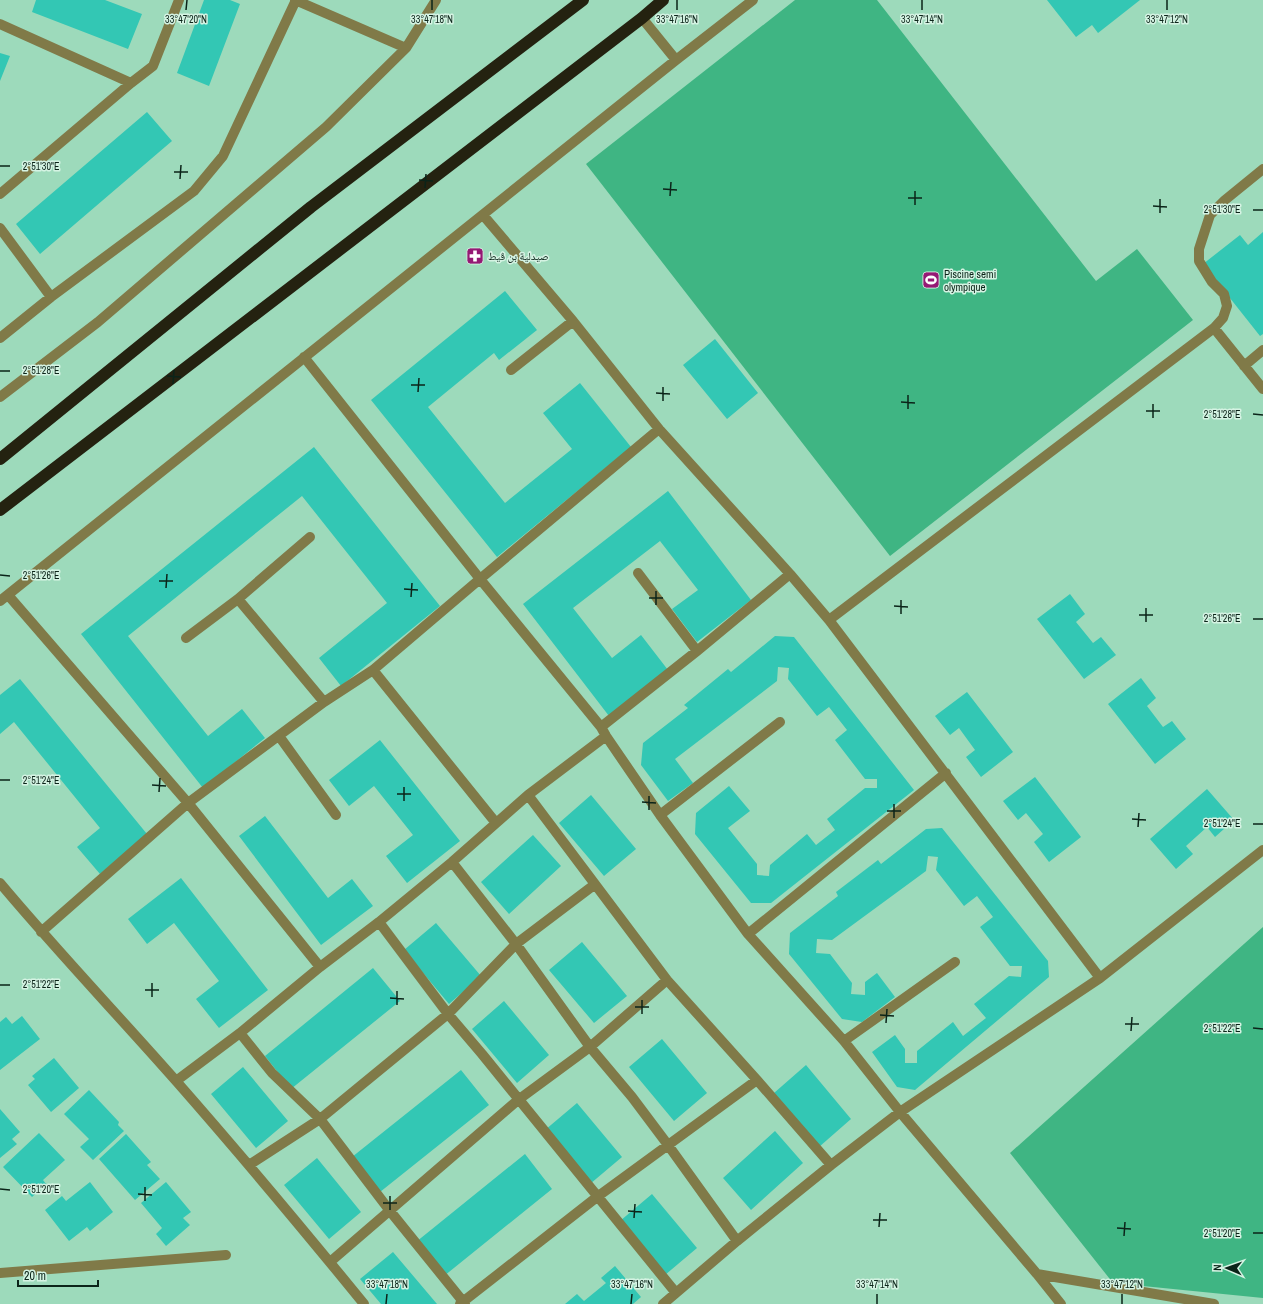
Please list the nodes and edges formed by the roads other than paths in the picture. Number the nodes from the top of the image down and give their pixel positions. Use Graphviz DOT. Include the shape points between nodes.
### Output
graph roads {
  1 [pos="178,0"];
  2 [pos="295,0"];
  3 [pos="436,0"];
  4 [pos="583,0"];
  5 [pos="663,0"];
  6 [pos="753,0"];
  7 [pos="642,18"];
  8 [pos="0,24"];
  9 [pos="406,48"];
  10 [pos="676,60"];
  11 [pos="131,82"];
  12 [pos="1263,169"];
  13 [pos="0,194"];
  14 [pos="483,214"];
  15 [pos="0,228"];
  16 [pos="51,297"];
  17 [pos="573,321"];
  18 [pos="1214,328"];
  19 [pos="0,338"];
  20 [pos="1263,350"];
  21 [pos="304,357"];
  22 [pos="1244,366"];
  23 [pos="511,370"];
  24 [pos="1263,389"];
  25 [pos="0,397"];
  26 [pos="659,429"];
  27 [pos="0,459"];
  28 [pos="0,510"];
  29 [pos="310,537"];
  30 [pos="638,573"];
  31 [pos="790,574"];
  32 [pos="480,579"];
  33 [pos="4,598"];
  34 [pos="238,599"];
  35 [pos="829,620"];
  36 [pos="186,638"];
  37 [pos="697,651"];
  38 [pos="373,670"];
  39 [pos="324,702"];
  40 [pos="780,722"];
  41 [pos="603,732"];
  42 [pos="279,736"];
  43 [pos="946,773"];
  44 [pos="528,795"];
  45 [pos="188,803"];
  46 [pos="336,815"];
  47 [pos="660,815"];
  48 [pos="496,822"];
  49 [pos="1263,850"];
  50 [pos="452,862"];
  51 [pos="0,883"];
  52 [pos="594,885"];
  53 [pos="379,922"];
  54 [pos="41,932"];
  55 [pos="748,934"];
  56 [pos="516,944"];
  57 [pos="955,962"];
  58 [pos="320,967"];
  59 [pos="1100,978"];
  60 [pos="667,980"];
  61 [pos="448,1014"];
  62 [pos="240,1033"];
  63 [pos="844,1041"];
  64 [pos="590,1046"];
  65 [pos="757,1080"];
  66 [pos="176,1081"];
  67 [pos="518,1100"];
  68 [pos="900,1112"];
  69 [pos="320,1118"];
  70 [pos="668,1145"];
  71 [pos="249,1165"];
  72 [pos="831,1166"];
  73 [pos="597,1197"];
  74 [pos="390,1211"];
  75 [pos="737,1241"];
  76 [pos="226,1255"];
  77 [pos="330,1262"];
  78 [pos="0,1272"];
  79 [pos="1038,1274"];
  80 [pos="676,1293"];
  81 [pos="463,1303"];
  82 [pos="364,1304"];
  83 [pos="663,1304"];
  84 [pos="1061,1304"];
  85 [pos="1214,1304"];
  1 -- 11 [label="street" via="153,66"];
  2 -- 9 [label="street"];
  2 -- 16 [label="street" via="223,156 194,191"];
  3 -- 9 [label="street"];
  4 -- 27 [label="highway" via="311,207"];
  5 -- 7 [label="highway"];
  6 -- 10 [label="street"];
  7 -- 10 [label="street"];
  7 -- 28 [label="highway"];
  8 -- 11 [label="street"];
  9 -- 25 [label="street" via="314,137 98,322"];
  10 -- 14 [label="street"];
  11 -- 13 [label="street"];
  12 -- 18 [label="street" via="1210,215 1199,249 1200,261 1212,282 1224,294 1227,306 1223,318"];
  14 -- 17 [label="street"];
  14 -- 21 [label="street"];
  15 -- 16 [label="street"];
  16 -- 19 [label="street"];
  17 -- 23 [label="street"];
  17 -- 26 [label="street"];
  18 -- 22 [label="street"];
  18 -- 35 [label="street"];
  20 -- 22 [label="street"];
  21 -- 32 [label="street"];
  21 -- 33 [label="street"];
  22 -- 24 [label="street"];
  26 -- 31 [label="street"];
  26 -- 32 [label="street"];
  29 -- 34 [label="street"];
  30 -- 37 [label="street"];
  31 -- 35 [label="street"];
  31 -- 37 [label="street"];
  32 -- 38 [label="street"];
  32 -- 41 [label="street"];
  33 -- 45 [label="street"];
  34 -- 36 [label="street"];
  34 -- 39 [label="street"];
  35 -- 43 [label="street"];
  37 -- 41 [label="street"];
  38 -- 39 [label="street"];
  38 -- 48 [label="street"];
  39 -- 42 [label="street"];
  40 -- 47 [label="street"];
  41 -- 44 [label="street"];
  41 -- 47 [label="street"];
  42 -- 45 [label="street"];
  42 -- 46 [label="street"];
  43 -- 55 [label="street"];
  43 -- 59 [label="street"];
  44 -- 48 [label="street"];
  44 -- 52 [label="street"];
  45 -- 54 [label="street"];
  45 -- 58 [label="street"];
  47 -- 55 [label="street"];
  48 -- 50 [label="street"];
  49 -- 59 [label="street"];
  50 -- 53 [label="street"];
  50 -- 56 [label="street"];
  51 -- 54 [label="street"];
  52 -- 56 [label="street"];
  52 -- 60 [label="street"];
  53 -- 58 [label="street"];
  53 -- 61 [label="street"];
  54 -- 66 [label="street"];
  55 -- 63 [label="street"];
  56 -- 61 [label="street"];
  56 -- 64 [label="street"];
  57 -- 63 [label="street"];
  58 -- 62 [label="street"];
  59 -- 68 [label="street"];
  60 -- 64 [label="street"];
  60 -- 65 [label="street"];
  61 -- 67 [label="street"];
  61 -- 69 [label="street"];
  62 -- 66 [label="street"];
  62 -- 69 [label="street" via="272,1073"];
  63 -- 68 [label="street"];
  64 -- 67 [label="street"];
  64 -- 70 [label="street"];
  65 -- 70 [label="street"];
  65 -- 72 [label="street"];
  66 -- 71 [label="street"];
  67 -- 73 [label="street"];
  67 -- 74 [label="street"];
  68 -- 72 [label="street"];
  68 -- 79 [label="street"];
  69 -- 71 [label="street"];
  69 -- 74 [label="street"];
  70 -- 73 [label="street"];
  70 -- 75 [label="street"];
  71 -- 77 [label="street"];
  72 -- 75 [label="street"];
  73 -- 80 [label="street"];
  73 -- 81 [label="street"];
  74 -- 77 [label="street"];
  74 -- 81 [label="street"];
  75 -- 80 [label="street"];
  76 -- 78 [label="street"];
  77 -- 82 [label="street"];
  79 -- 84 [label="street"];
  79 -- 85 [label="street"];
  80 -- 83 [label="street"];
}
